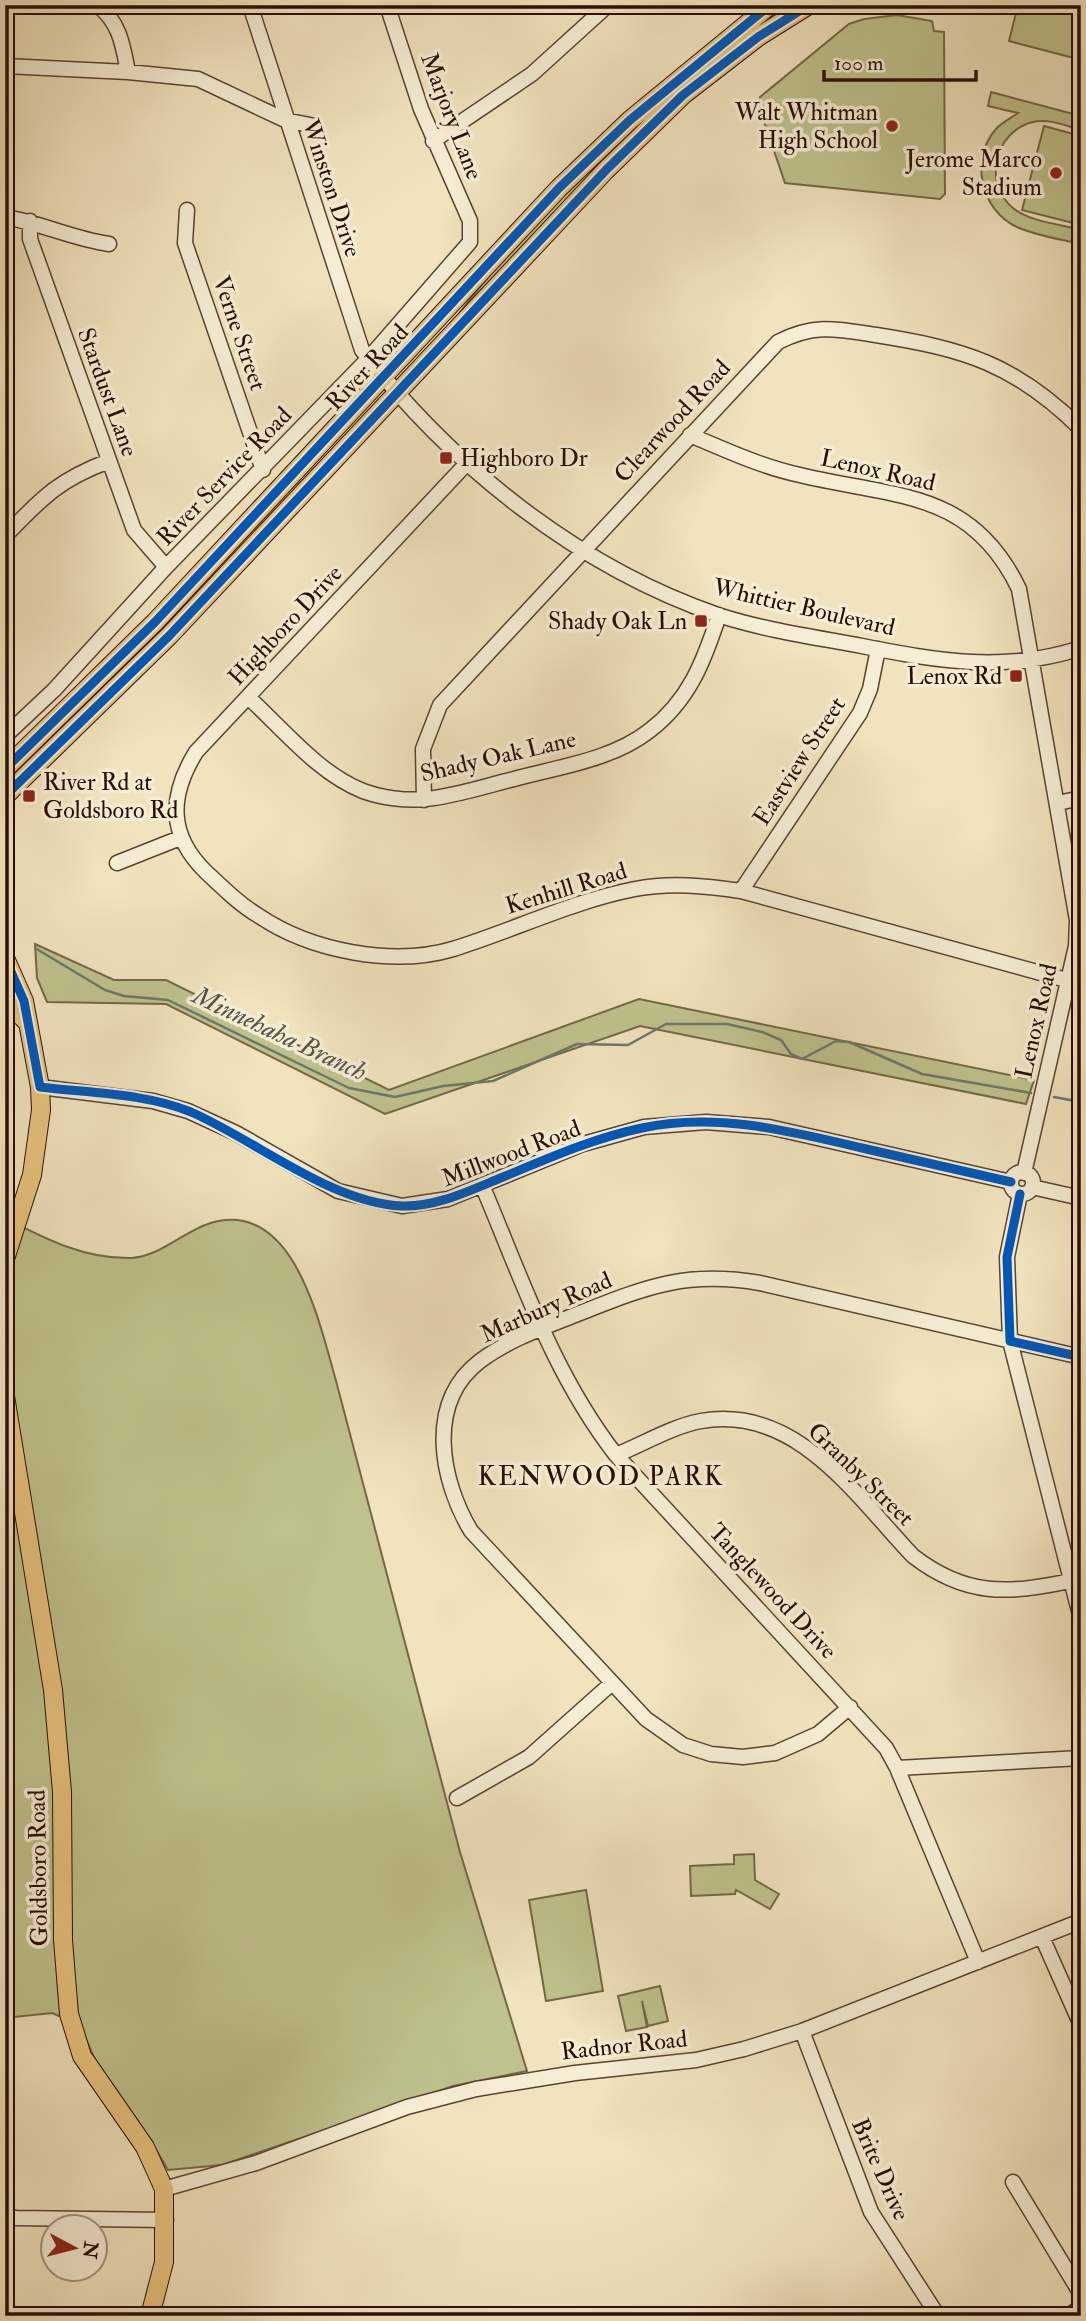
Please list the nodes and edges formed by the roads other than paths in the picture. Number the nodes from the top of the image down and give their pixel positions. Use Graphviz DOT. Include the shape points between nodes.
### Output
graph roads {
  1 [pos="97,5"];
  2 [pos="250,5"];
  3 [pos="387,5"];
  4 [pos="608,5"];
  5 [pos="770,5"];
  6 [pos="809,5"];
  7 [pos="5,66"];
  8 [pos="128,72"];
  9 [pos="285,120"];
  10 [pos="315,126"];
  11 [pos="433,141"];
  12 [pos="187,210"];
  13 [pos="5,216"];
  14 [pos="30,221"];
  15 [pos="470,242"];
  16 [pos="109,244"];
  17 [pos="369,359"];
  18 [pos="383,378"];
  19 [pos="398,395"];
  20 [pos="1081,429"];
  21 [pos="690,435"];
  22 [pos="108,461"];
  23 [pos="468,462"];
  24 [pos="263,470"];
  25 [pos="5,536"];
  26 [pos="582,550"];
  27 [pos="166,567"];
  28 [pos="719,615"];
  29 [pos="1081,648"];
  30 [pos="878,649"];
  31 [pos="1033,661"];
  32 [pos="248,697"];
  33 [pos="5,736"];
  34 [pos="5,769"];
  35 [pos="9,793"];
  36 [pos="1081,798"];
  37 [pos="424,800"];
  38 [pos="1058,803"];
  39 [pos="180,838"];
  40 [pos="117,863"];
  41 [pos="741,891"];
  42 [pos="5,958"];
  43 [pos="1075,982"];
  44 [pos="5,993"];
  45 [pos="26,1021"];
  46 [pos="40,1087"];
  47 [pos="482,1185"];
  48 [pos="1021,1188"];
  49 [pos="1081,1198"];
  50 [pos="5,1259"];
  51 [pos="542,1329"];
  52 [pos="1010,1341"];
  53 [pos="1081,1357"];
  54 [pos="5,1396"];
  55 [pos="616,1455"];
  56 [pos="1070,1581"];
  57 [pos="1081,1619"];
  58 [pos="612,1684"];
  59 [pos="850,1707"];
  60 [pos="1081,1758"];
  61 [pos="897,1768"];
  62 [pos="457,1798"];
  63 [pos="1081,1922"];
  64 [pos="1042,1937"];
  65 [pos="978,1962"];
  66 [pos="1081,2025"];
  67 [pos="803,2031"];
  68 [pos="1013,2182"];
  69 [pos="164,2189"];
  70 [pos="5,2215"];
  71 [pos="166,2220"];
  72 [pos="1081,2294"];
  73 [pos="1081,2309"];
  74 [pos="150,2316"];
  75 [pos="938,2316"];
  76 [pos="1071,2316"];
  1 -- 8 [label="street" via="120,33"];
  2 -- 9 [label="street, Winston Drive"];
  3 -- 11 [label="street, Marjory Lane"];
  4 -- 11 [label="street" via="532,74"];
  5 -- 18 [label="main road, River Road" via="703,58 559,188"];
  6 -- 19 [label="main road, River Road" via="758,37 683,95 606,170"];
  7 -- 8 [label="street"];
  8 -- 9 [label="street" via="198,79"];
  9 -- 10 [label="street"];
  9 -- 17 [label="street, Winston Drive" via="362,350"];
  11 -- 15 [label="street, Marjory Lane" via="470,221"];
  12 -- 24 [label="street, Verne Street" via="185,243"];
  13 -- 14 [label="street"];
  14 -- 16 [label="street" via="82,240"];
  14 -- 22 [label="street, Stardust Lane" via="30,239"];
  15 -- 17 [label="street, River Service Road"];
  17 -- 18 [label="street, Winston Drive"];
  17 -- 24 [label="street, River Service Road"];
  18 -- 19 [label="street, Whittier Boulevard"];
  18 -- 34 [label="main road, River Road" via="155,622"];
  19 -- 23 [label="street, Whittier Boulevard"];
  19 -- 35 [label="main road, River Road" via="170,635"];
  20 -- 21 [label="street, Clearwood Road" via="1051,400 990,362 933,344 816,327 778,342"];
  21 -- 26 [label="street, Clearwood Road"];
  21 -- 31 [label="street, Lenox Road" via="774,468 924,501 956,514 985,536 1005,560 1019,589"];
  22 -- 25 [label="street" via="73,474 49,490"];
  22 -- 27 [label="street, Stardust Lane" via="134,530"];
  23 -- 26 [label="street, Whittier Boulevard" via="522,509"];
  23 -- 32 [label="street, Highboro Drive"];
  24 -- 27 [label="street, River Service Road"];
  26 -- 28 [label="street, Whittier Boulevard" via="652,588"];
  26 -- 37 [label="street, Clearwood Road" via="440,705 423,749"];
  27 -- 33 [label="street, River Service Road" via="54,690"];
  28 -- 30 [label="street, Whittier Boulevard"];
  28 -- 37 [label="street, Shady Oak Lane" via="695,681 649,732 590,758"];
  29 -- 31 [label="street, Whittier Boulevard"];
  30 -- 31 [label="street, Whittier Boulevard" via="974,664"];
  30 -- 41 [label="street, Eastview Street" via="860,713"];
  31 -- 38 [label="street, Lenox Road"];
  32 -- 37 [label="street, Shady Oak Lane" via="342,780 383,797"];
  32 -- 39 [label="street, Highboro Drive" via="196,752 183,773 176,808"];
  36 -- 38 [label="street"];
  38 -- 43 [label="street, Lenox Road" via="1077,920"];
  39 -- 40 [label="street"];
  39 -- 41 [label="street, Kenhill Road" via="196,862 260,917 316,943 369,954 450,950 637,889 695,885"];
  41 -- 43 [label="street, Kenhill Road"];
  42 -- 45 [label="main road" via="24,1001"];
  43 -- 48 [label="street, Lenox Road" via="1024,1173 1017,1174"];
  44 -- 45 [label="main road"];
  45 -- 46 [label="main road"];
  46 -- 47 [label="street, Millwood Road" via="153,1101 188,1111 338,1191 372,1202 424,1205"];
  46 -- 50 [label="main road" via="39,1137 32,1175"];
  47 -- 48 [label="street, Millwood Road" via="583,1144 644,1128 706,1122 769,1127"];
  47 -- 51 [label="street, Tanglewood Drive"];
  48 -- 49 [label="street, Millwood Road"];
  48 -- 52 [label="street" via="1007,1257"];
  51 -- 52 [label="street, Marbury Road" via="652,1285 708,1278 760,1283"];
  51 -- 55 [label="street, Tanglewood Drive" via="570,1390"];
  51 -- 58 [label="street, Marbury Road" via="505,1344 477,1363 458,1387 445,1422 442,1450 447,1480 471,1531"];
  52 -- 53 [label="street, Marbury Road"];
  52 -- 56 [label="street"];
  54 -- 69 [label="main road, Goldsboro Road" via="53,1690 62,1792 63,1940 69,2014 82,2056 145,2147"];
  55 -- 56 [label="street, Granby Street" via="698,1422 721,1418 761,1423 789,1435 817,1456 930,1570 979,1589 1006,1592"];
  55 -- 59 [label="street, Tanglewood Drive"];
  56 -- 57 [label="street"];
  58 -- 59 [label="street, Marbury Road" via="667,1736 711,1754 775,1753 817,1734"];
  58 -- 62 [label="street" via="529,1757"];
  59 -- 61 [label="street, Tanglewood Drive"];
  60 -- 61 [label="street"];
  61 -- 65 [label="street, Tanglewood Drive"];
  63 -- 64 [label="street, Radnor Road"];
  64 -- 65 [label="street, Radnor Road"];
  64 -- 66 [label="street"];
  65 -- 67 [label="street, Radnor Road"];
  67 -- 69 [label="street, Radnor Road" via="696,2060 475,2089 407,2107 256,2163"];
  67 -- 75 [label="street, Brite Drive" via="871,2212"];
  68 -- 72 [label="street"];
  69 -- 71 [label="main road, Goldsboro Road"];
  70 -- 71 [label="street"];
  71 -- 74 [label="main road, Goldsboro Road" via="164,2262"];
  73 -- 76 [label="main road"];
}
